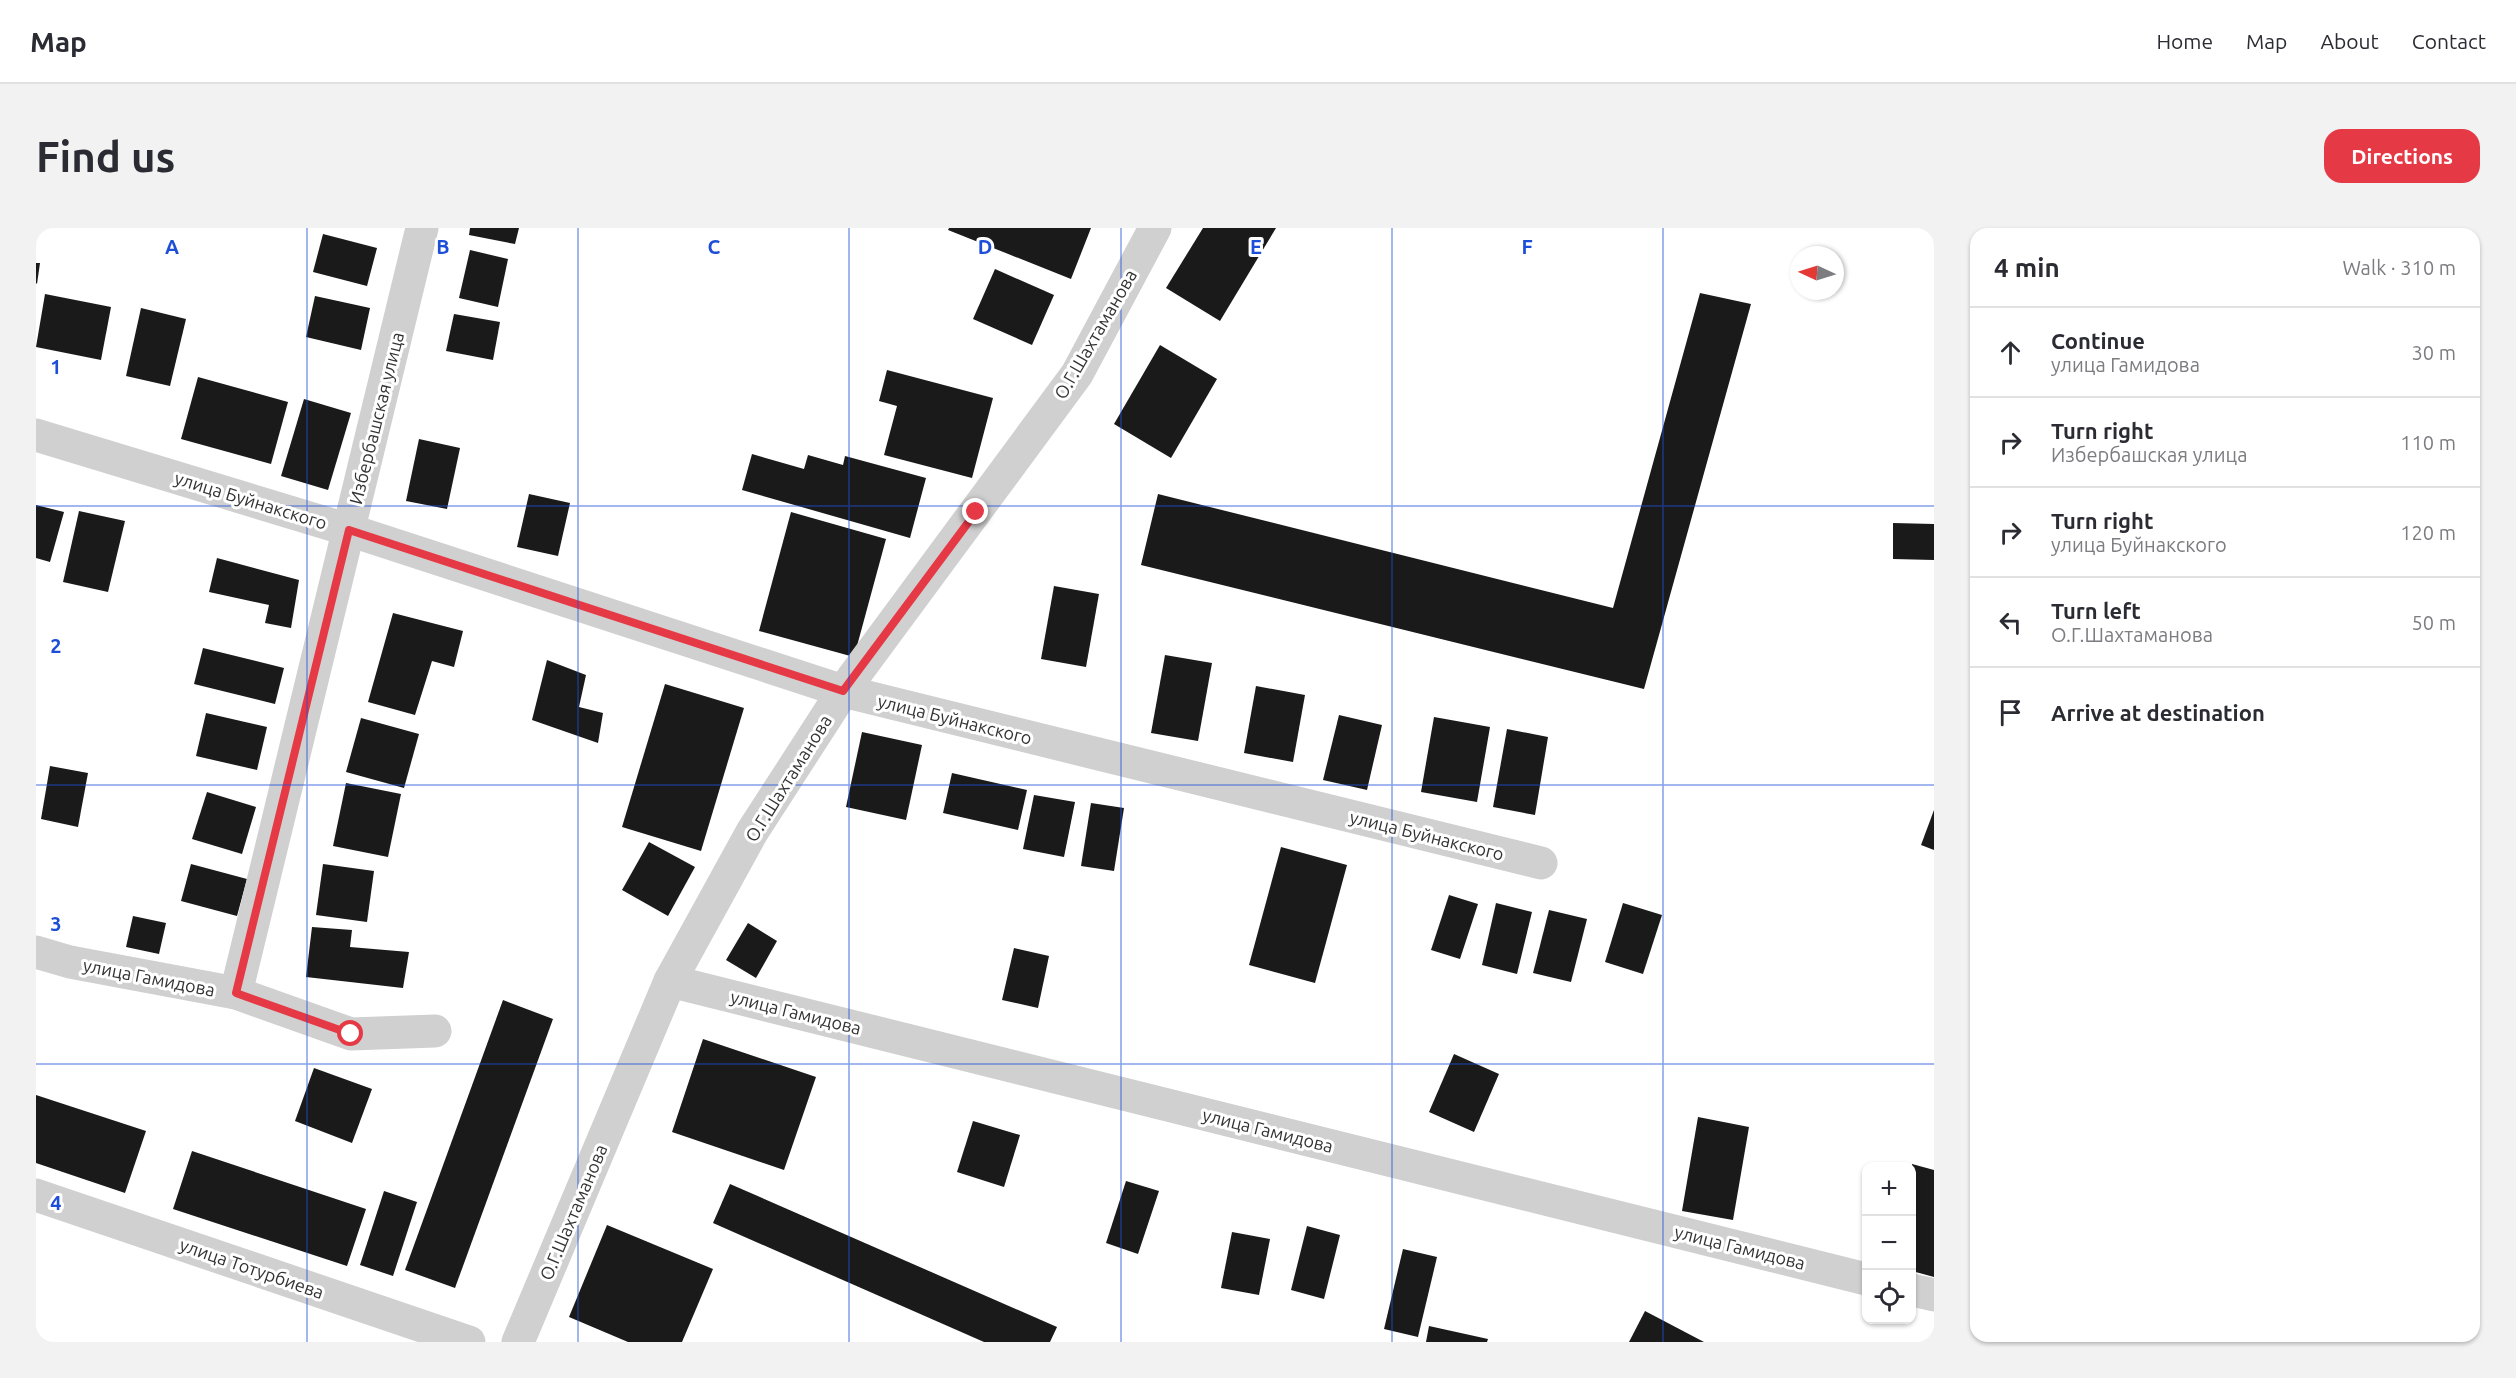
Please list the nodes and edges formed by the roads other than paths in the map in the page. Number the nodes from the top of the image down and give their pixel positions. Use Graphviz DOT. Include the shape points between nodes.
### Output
graph roads {
  1 [pos="422,228"];
  2 [pos="1155,228"];
  3 [pos="36,435"];
  4 [pos="349,530"];
  5 [pos="843,691"];
  6 [pos="1540,863"];
  7 [pos="36,952"];
  8 [pos="669,981"];
  9 [pos="236,993"];
  10 [pos="435,1031"];
  11 [pos="36,1195"];
  12 [pos="1862,1278"];
  13 [pos="1916,1291"];
  14 [pos="1934,1296"];
  15 [pos="469,1342"];
  16 [pos="518,1342"];
  1 -- 4 [label="street, Избербашская улица"];
  2 -- 5 [label="street, О.Г.Шахтаманова" via="1077,374"];
  3 -- 4 [label="street, улица Буйнакского"];
  4 -- 5 [label="street, улица Буйнакского"];
  4 -- 9 [label="street, Избербашская улица"];
  5 -- 6 [label="street, улица Буйнакского"];
  5 -- 8 [label="street, О.Г.Шахтаманова" via="752,832"];
  7 -- 9 [label="street, улица Гамидова"];
  8 -- 12 [label="street, улица Гамидова"];
  8 -- 16 [label="street, О.Г.Шахтаманова"];
  9 -- 10 [label="street, улица Гамидова" via="351,1034"];
  11 -- 15 [label="street, улица Тотурбиева"];
  13 -- 14 [label="street"];
}
